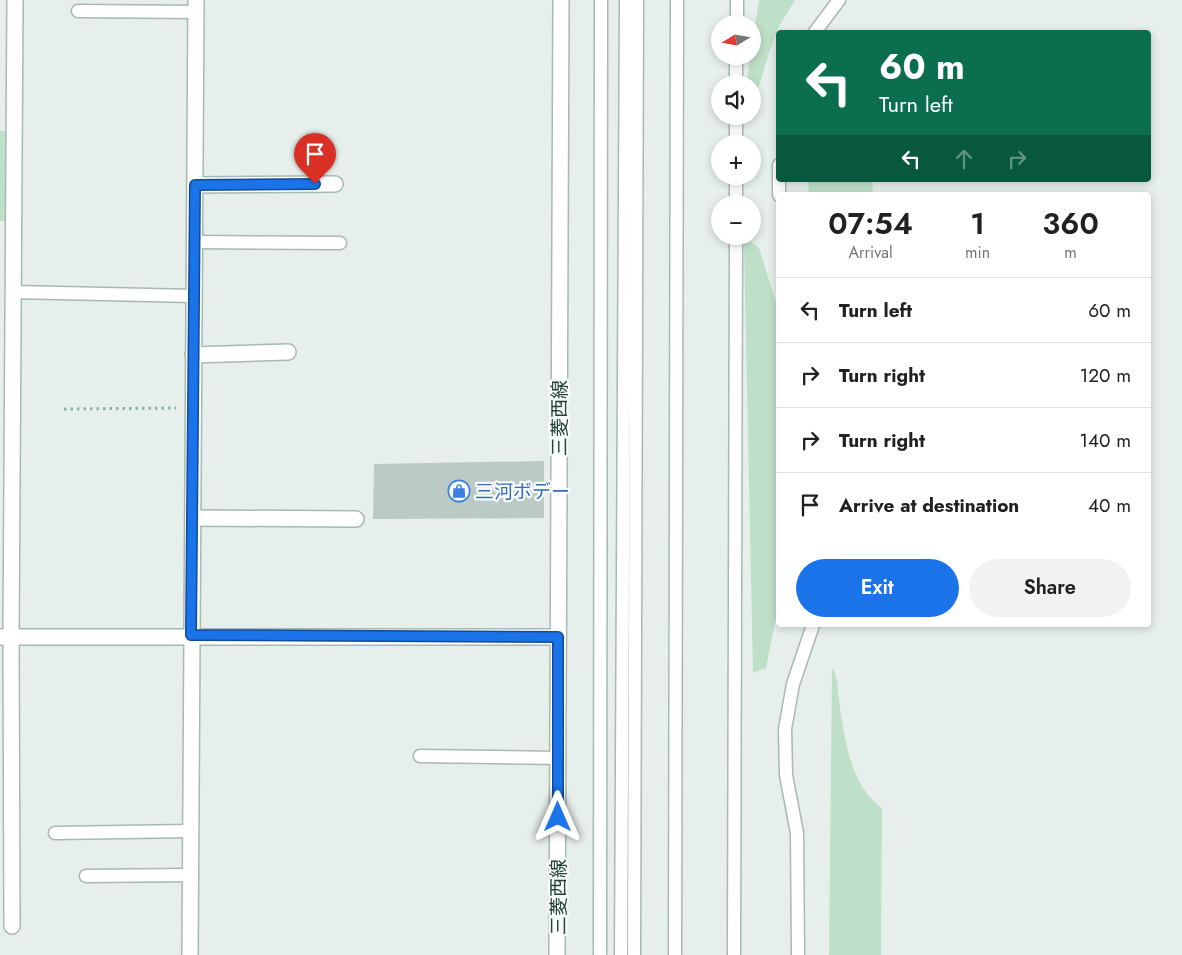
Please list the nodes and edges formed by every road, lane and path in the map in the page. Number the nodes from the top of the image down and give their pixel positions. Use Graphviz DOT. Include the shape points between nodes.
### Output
graph roads {
  1 [pos="15,0"];
  2 [pos="562,0"];
  3 [pos="601,0"];
  4 [pos="626,0"];
  5 [pos="637,0"];
  6 [pos="677,0"];
  7 [pos="737,0"];
  8 [pos="839,0"];
  9 [pos="196,6"];
  10 [pos="78,11"];
  11 [pos="631,14"];
  12 [pos="736,15"];
  13 [pos="817,30"];
  14 [pos="335,184"];
  15 [pos="195,185"];
  16 [pos="195,242"];
  17 [pos="340,242"];
  18 [pos="736,245"];
  19 [pos="13,292"];
  20 [pos="194,296"];
  21 [pos="288,352"];
  22 [pos="193,355"];
  23 [pos="194,408"];
  24 [pos="64,409"];
  25 [pos="193,518"];
  26 [pos="356,520"];
  27 [pos="812,627"];
  28 [pos="191,635"];
  29 [pos="6,637"];
  30 [pos="558,637"];
  31 [pos="420,756"];
  32 [pos="558,758"];
  33 [pos="190,831"];
  34 [pos="55,833"];
  35 [pos="190,875"];
  36 [pos="86,876"];
  37 [pos="12,926"];
  38 [pos="190,955"];
  39 [pos="557,955"];
  40 [pos="600,955"];
  41 [pos="621,955"];
  42 [pos="634,955"];
  43 [pos="675,955"];
  44 [pos="734,955"];
  45 [pos="798,955"];
  1 -- 19 [label="street"];
  2 -- 30 [label="street, 三菱西線"];
  3 -- 40 [label="lane"];
  4 -- 11 [label="lane"];
  5 -- 11 [label="lane"];
  6 -- 43 [label="lane"];
  7 -- 12 [label="lane"];
  8 -- 13 [label="lane"];
  9 -- 10 [label="lane"];
  9 -- 15 [label="street"];
  11 -- 41 [label="lane"];
  11 -- 42 [label="lane"];
  14 -- 15 [label="street"];
  15 -- 16 [label="street"];
  16 -- 17 [label="lane"];
  16 -- 20 [label="street"];
  18 -- 44 [label="lane"];
  19 -- 20 [label="lane"];
  19 -- 29 [label="street"];
  20 -- 22 [label="street"];
  21 -- 22 [label="street"];
  22 -- 23 [label="street"];
  23 -- 24 [label="path"];
  23 -- 25 [label="street"];
  25 -- 26 [label="street"];
  25 -- 28 [label="street"];
  27 -- 45 [label="lane" via="793,684 786,729 786,775 797,834"];
  28 -- 29 [label="street"];
  28 -- 30 [label="street"];
  28 -- 33 [label="street"];
  29 -- 37 [label="street"];
  30 -- 32 [label="street, 三菱西線"];
  31 -- 32 [label="lane"];
  32 -- 39 [label="street, 三菱西線"];
  33 -- 34 [label="lane"];
  33 -- 35 [label="street"];
  35 -- 36 [label="lane"];
  35 -- 38 [label="street"];
}
